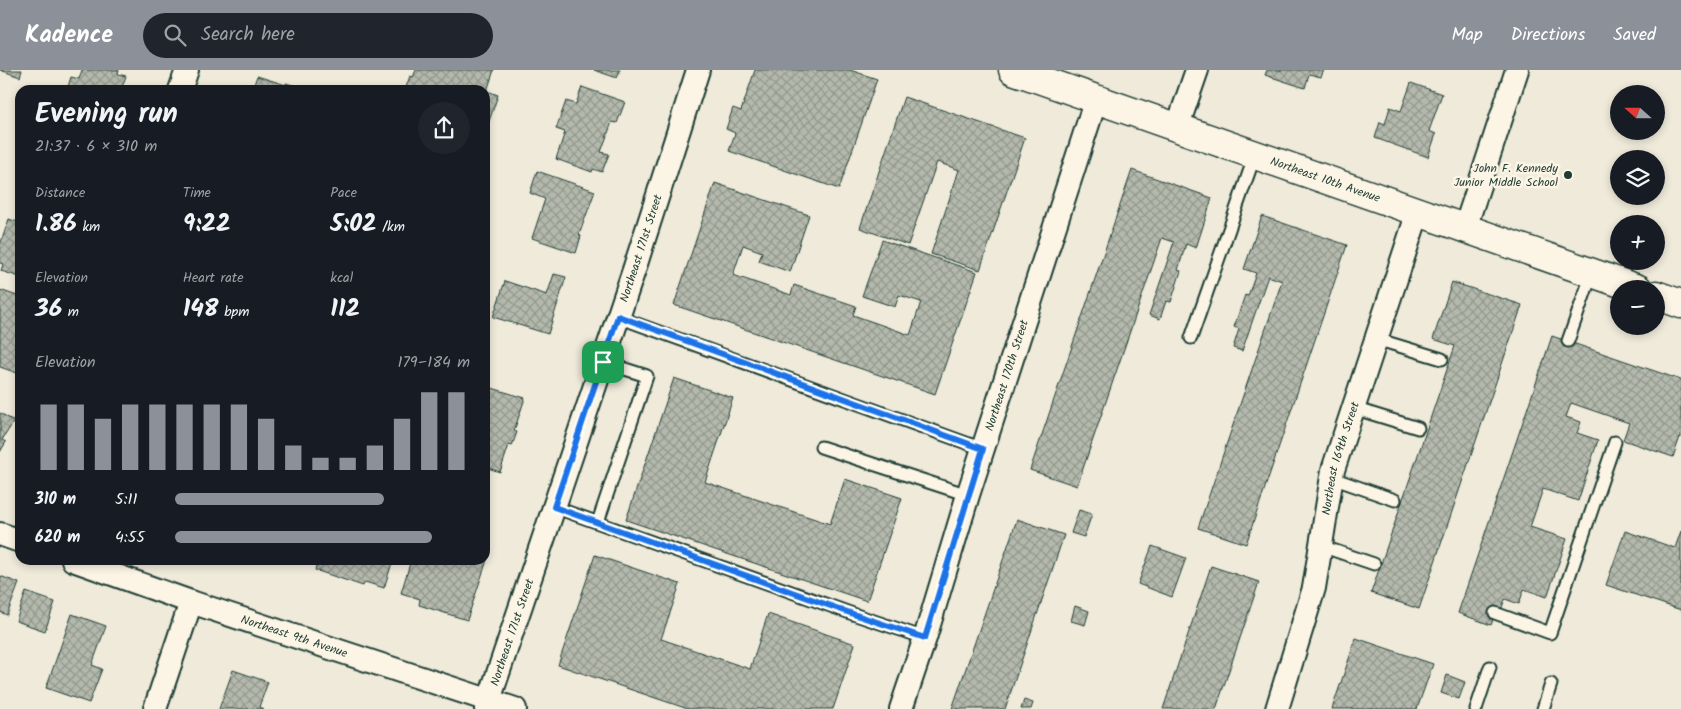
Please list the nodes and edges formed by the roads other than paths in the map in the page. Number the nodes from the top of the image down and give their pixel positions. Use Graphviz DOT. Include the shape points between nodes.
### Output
graph roads {
  1 [pos="186,70"];
  2 [pos="698,70"];
  3 [pos="1013,70"];
  4 [pos="1197,70"];
  5 [pos="1517,70"];
  6 [pos="182,85"];
  7 [pos="1096,99"];
  8 [pos="1177,128"];
  9 [pos="1254,155"];
  10 [pos="1418,212"];
  11 [pos="1465,228"];
  12 [pos="1592,273"];
  13 [pos="1612,280"];
  14 [pos="1665,298"];
  15 [pos="1681,304"];
  16 [pos="618,316"];
  17 [pos="1191,338"];
  18 [pos="1376,338"];
  19 [pos="1568,341"];
  20 [pos="1442,359"];
  21 [pos="603,362"];
  22 [pos="1353,408"];
  23 [pos="1418,428"];
  24 [pos="1616,442"];
  25 [pos="821,447"];
  26 [pos="983,449"];
  27 [pos="1332,478"];
  28 [pos="968,494"];
  29 [pos="1395,500"];
  30 [pos="554,507"];
  31 [pos="598,522"];
  32 [pos="0,534"];
  33 [pos="15,539"];
  34 [pos="1321,546"];
  35 [pos="1374,564"];
  36 [pos="87,565"];
  37 [pos="191,602"];
  38 [pos="1496,613"];
  39 [pos="925,638"];
  40 [pos="1490,667"];
  41 [pos="1551,684"];
  42 [pos="487,704"];
  43 [pos="155,709"];
  44 [pos="515,709"];
  45 [pos="901,709"];
  46 [pos="1277,709"];
  47 [pos="1476,709"];
  48 [pos="1543,709"];
  1 -- 6 [label="street"];
  2 -- 16 [label="street, Northeast 171st Street"];
  3 -- 7 [label="street, Northeast 10th Avenue"];
  4 -- 8 [label="street"];
  5 -- 11 [label="street"];
  7 -- 8 [label="street, Northeast 10th Avenue"];
  7 -- 26 [label="street, Northeast 170th Street"];
  8 -- 9 [label="street, Northeast 10th Avenue"];
  9 -- 10 [label="street, Northeast 10th Avenue"];
  9 -- 17 [label="lane"];
  10 -- 11 [label="street, Northeast 10th Avenue"];
  10 -- 18 [label="street, Northeast 169th Street"];
  11 -- 12 [label="street, Northeast 10th Avenue"];
  12 -- 13 [label="street, Northeast 10th Avenue"];
  12 -- 19 [label="lane"];
  14 -- 15 [label="street"];
  16 -- 21 [label="street, Northeast 171st Street"];
  16 -- 26 [label="lane"];
  18 -- 20 [label="lane"];
  18 -- 22 [label="street, Northeast 169th Street"];
  21 -- 30 [label="street, Northeast 171st Street"];
  21 -- 31 [label="lane" via="647,376"];
  22 -- 23 [label="lane"];
  22 -- 27 [label="street, Northeast 169th Street"];
  24 -- 38 [label="lane" via="1550,632"];
  25 -- 28 [label="lane"];
  26 -- 28 [label="street, Northeast 170th Street"];
  27 -- 29 [label="lane"];
  27 -- 34 [label="street, Northeast 169th Street"];
  28 -- 39 [label="street, Northeast 170th Street"];
  30 -- 31 [label="lane"];
  30 -- 42 [label="street, Northeast 171st Street"];
  31 -- 39 [label="lane"];
  32 -- 33 [label="street"];
  34 -- 35 [label="lane"];
  34 -- 46 [label="street, Northeast 169th Street" via="1314,588"];
  36 -- 37 [label="street, Northeast 9th Avenue"];
  37 -- 42 [label="street, Northeast 9th Avenue"];
  37 -- 43 [label="street"];
  39 -- 45 [label="street, Northeast 170th Street"];
  40 -- 47 [label="lane"];
  41 -- 48 [label="lane"];
  42 -- 44 [label="street, Northeast 9th Avenue"];
}
